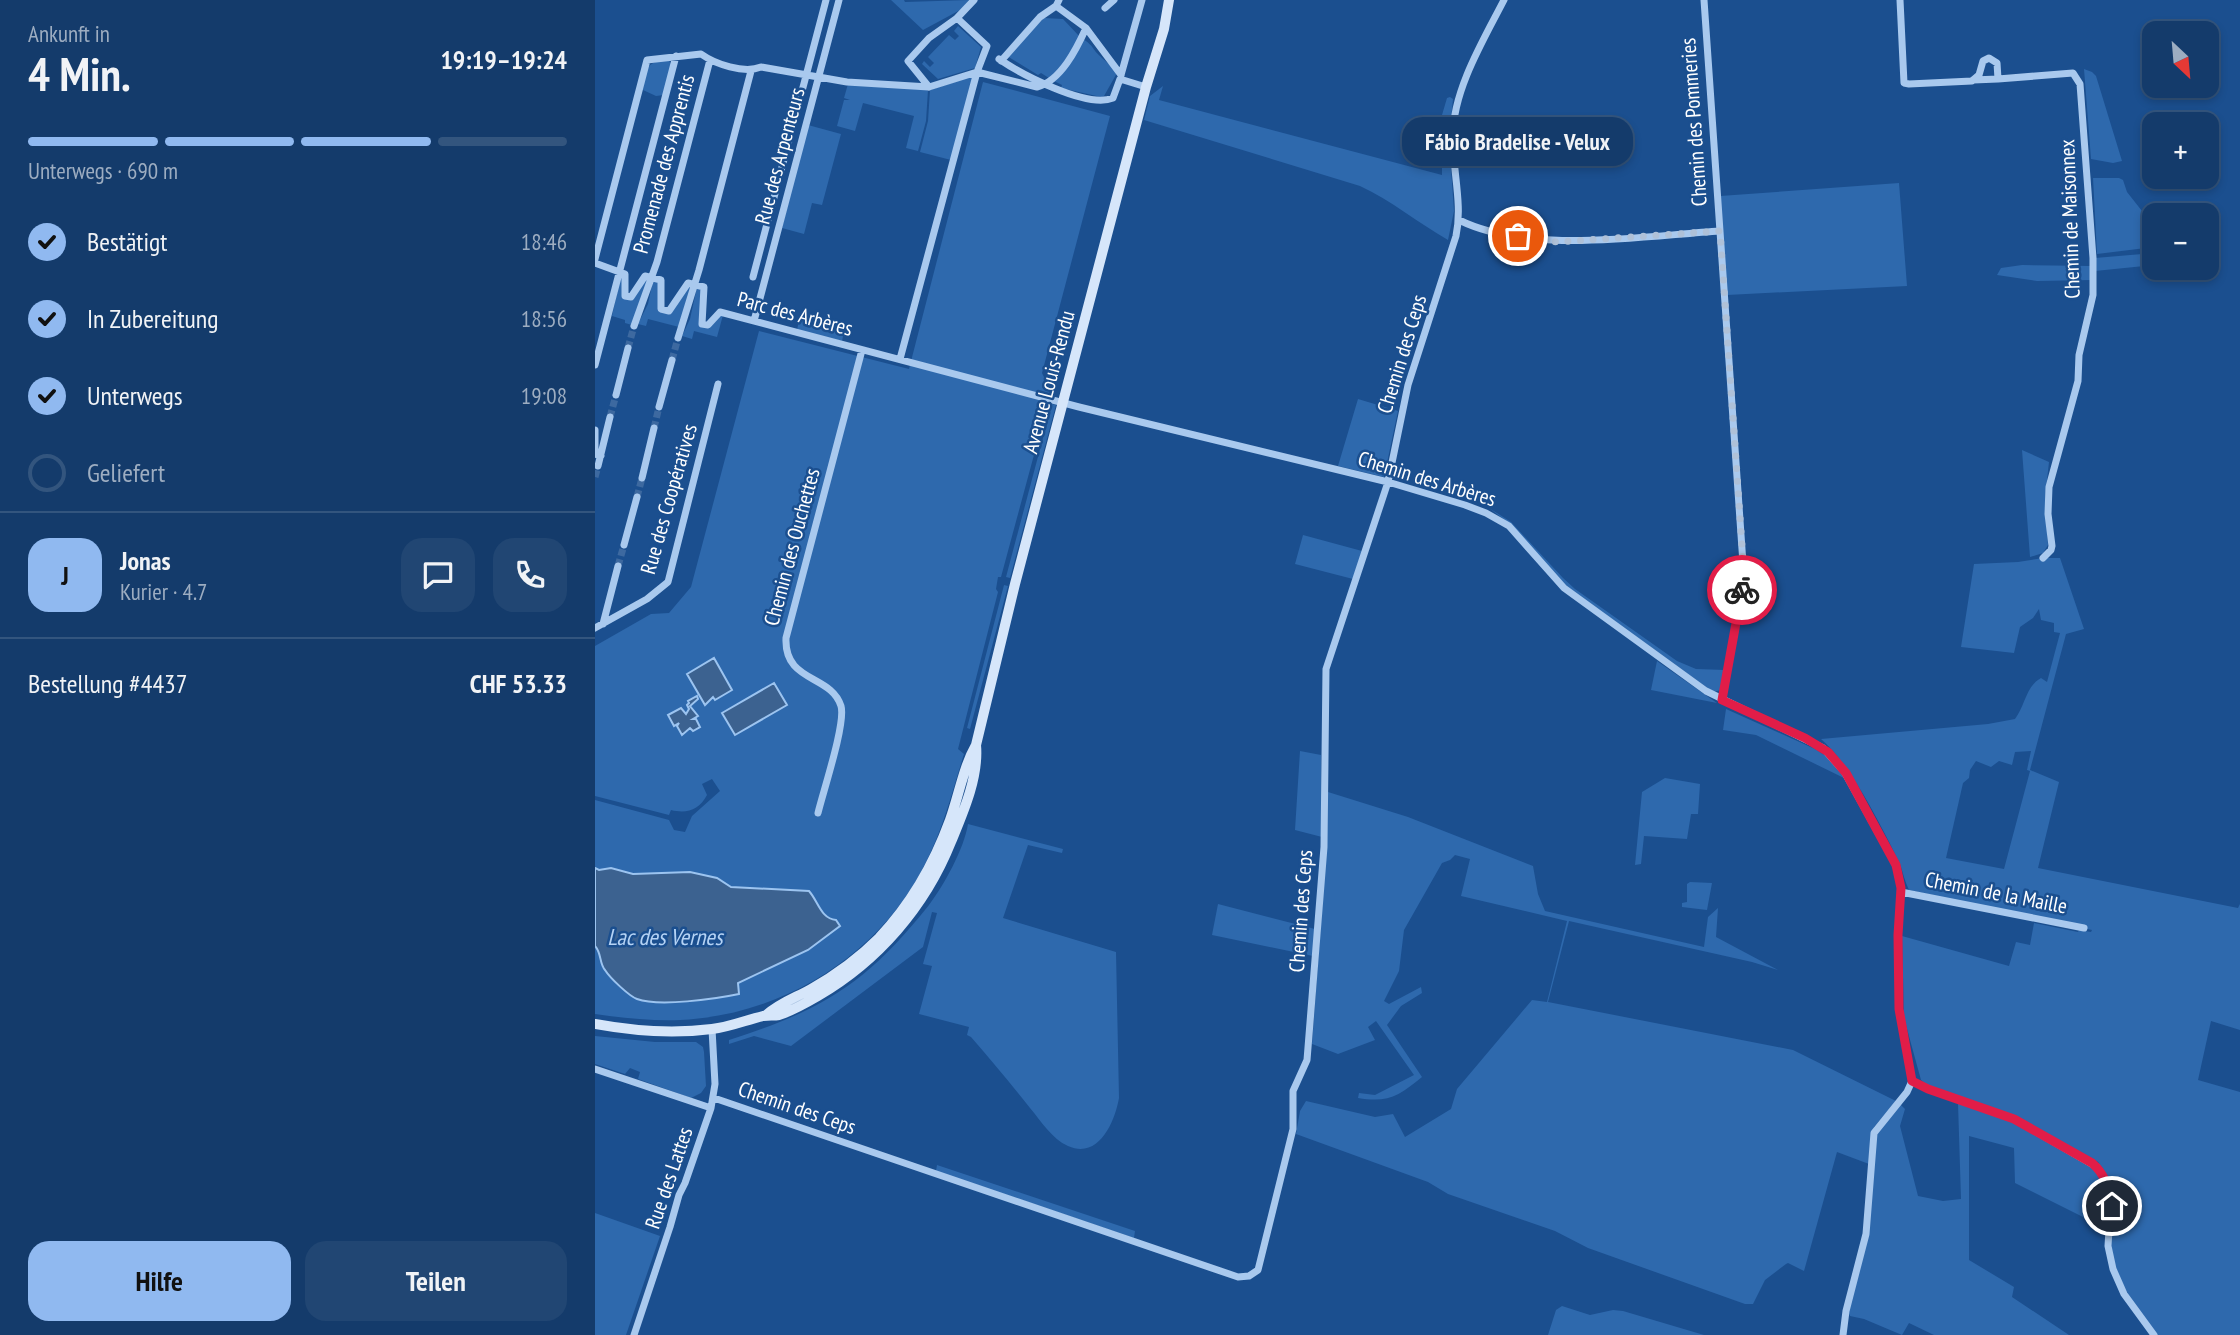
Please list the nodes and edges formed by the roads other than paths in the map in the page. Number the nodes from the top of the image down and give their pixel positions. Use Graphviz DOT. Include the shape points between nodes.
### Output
graph roads {
  1 [pos="826,0"];
  2 [pos="839,0"];
  3 [pos="974,0"];
  4 [pos="1114,0"];
  5 [pos="1142,0"];
  6 [pos="1169,0"];
  7 [pos="1177,0"];
  8 [pos="1504,0"];
  9 [pos="1704,0"];
  10 [pos="1900,0"];
  11 [pos="1058,3"];
  12 [pos="1105,8"];
  13 [pos="957,18"];
  14 [pos="1086,28"];
  15 [pos="1164,29"];
  16 [pos="676,56"];
  17 [pos="710,60"];
  18 [pos="751,71"];
  19 [pos="977,72"];
  20 [pos="806,76"];
  21 [pos="1121,77"];
  22 [pos="818,78"];
  23 [pos="1998,79"];
  24 [pos="1972,80"];
  25 [pos="1045,85"];
  26 [pos="929,87"];
  27 [pos="1146,87"];
  28 [pos="1459,220"];
  29 [pos="1720,231"];
  30 [pos="595,261"];
  31 [pos="619,272"];
  32 [pos="651,277"];
  33 [pos="753,277"];
  34 [pos="694,284"];
  35 [pos="754,321"];
  36 [pos="634,326"];
  37 [pos="678,338"];
  38 [pos="628,348"];
  39 [pos="862,350"];
  40 [pos="900,359"];
  41 [pos="672,360"];
  42 [pos="595,365"];
  43 [pos="718,384"];
  44 [pos="616,396"];
  45 [pos="1063,403"];
  46 [pos="659,407"];
  47 [pos="610,417"];
  48 [pos="654,428"];
  49 [pos="595,430"];
  50 [pos="601,456"];
  51 [pos="598,466"];
  52 [pos="642,478"];
  53 [pos="1388,482"];
  54 [pos="637,497"];
  55 [pos="624,545"];
  56 [pos="2043,558"];
  57 [pos="618,566"];
  58 [pos="599,626"];
  59 [pos="1722,700"];
  60 [pos="818,813"];
  61 [pos="1901,892"];
  62 [pos="2084,928"];
  63 [pos="595,1024"];
  64 [pos="712,1029"];
  65 [pos="595,1069"];
  66 [pos="1912,1081"];
  67 [pos="713,1098"];
  68 [pos="711,1108"];
  69 [pos="634,1335"];
  70 [pos="1843,1335"];
  71 [pos="2154,1335"];
  1 -- 20 [label="street, Rue des Arpenteurs"];
  2 -- 22 [label="street, Rue des Arpenteurs"];
  3 -- 13 [label="street"];
  4 -- 12 [label="street"];
  5 -- 21 [label="street"];
  6 -- 15 [label="main road, Avenue Louis-Rendu"];
  7 -- 15 [label="main road, Avenue Louis-Rendu"];
  8 -- 28 [label="street, Chemin des Ceps" via="1455,107 1453,152"];
  9 -- 29 [label="street, Chemin des Pommeries"];
  10 -- 24 [label="street, Chemin de Maisonnex" via="1904,83"];
  11 -- 14 [label="street"];
  11 -- 25 [label="street" via="1000,60"];
  13 -- 19 [label="street" via="987,46"];
  13 -- 26 [label="street" via="908,61"];
  14 -- 21 [label="street"];
  14 -- 25 [label="street" via="1073,56"];
  15 -- 27 [label="main road, Avenue Louis-Rendu"];
  16 -- 17 [label="street" via="701,54"];
  16 -- 30 [label="street" via="647,60"];
  16 -- 31 [label="street"];
  17 -- 18 [label="street"];
  17 -- 32 [label="street, Promenade des Apprentis"];
  18 -- 20 [label="street" via="761,67"];
  18 -- 34 [label="street"];
  19 -- 25 [label="street"];
  19 -- 26 [label="street"];
  19 -- 40 [label="street"];
  20 -- 22 [label="street"];
  20 -- 33 [label="street, Rue des Arpenteurs"];
  21 -- 25 [label="street" via="1113,98 1105,101"];
  21 -- 27 [label="street"];
  22 -- 26 [label="street"];
  22 -- 35 [label="street, Rue des Arpenteurs"];
  23 -- 24 [label="street, Chemin de Maisonnex"];
  23 -- 24 [label="street" via="1997,63 1989,58"];
  23 -- 56 [label="street, Chemin de Maisonnex" via="2073,73 2082,99 2093,295 2078,381 2049,487 2052,545"];
  27 -- 45 [label="main road, Avenue Louis-Rendu"];
  28 -- 29 [label="street" via="1475,228 1557,242"];
  28 -- 53 [label="street, Chemin des Ceps" via="1408,386"];
  29 -- 59 [label="street, Chemin des Pommeries" via="1744,579"];
  30 -- 31 [label="street"];
  31 -- 32 [label="street" via="625,274 625,296 631,298 645,276"];
  31 -- 42 [label="street"];
  32 -- 34 [label="street" via="661,280 661,309 669,311 688,283"];
  32 -- 36 [label="street, Promenade des Apprentis"];
  34 -- 35 [label="street, Parc des Arbères" via="704,287 702,324 708,326 720,312"];
  34 -- 37 [label="street"];
  35 -- 39 [label="street, Parc des Arbères"];
  38 -- 44 [label="street"];
  39 -- 40 [label="street, Parc des Arbères"];
  39 -- 60 [label="street, Chemin des Ouchettes" via="786,638 793,665 823,685 842,709"];
  40 -- 45 [label="street, Parc des Arbères"];
  41 -- 46 [label="street"];
  43 -- 58 [label="street, Rue des Coopératives" via="668,582"];
  45 -- 53 [label="street, Chemin des Arbères"];
  45 -- 64 [label="main road, Avenue Louis-Rendu" via="976,745 923,879 905,907 849,964 765,1016"];
  47 -- 50 [label="street"];
  48 -- 52 [label="street"];
  49 -- 50 [label="street" via="595,454"];
  50 -- 51 [label="street"];
  53 -- 59 [label="street, Chemin des Arbères" via="1502,521 1564,588"];
  53 -- 67 [label="street, Chemin des Ceps" via="1326,669 1324,847 1307,1060 1293,1091 1293,1129 1256,1272 1238,1277"];
  54 -- 55 [label="street"];
  57 -- 58 [label="street"];
  59 -- 61 [label="street, Chemin de la Maille" via="1805,738 1832,756 1896,865"];
  61 -- 62 [label="street, Chemin de la Maille"];
  61 -- 66 [label="street, Chemin de la Maille" via="1899,1009"];
  63 -- 64 [label="main road, Avenue Louis-Rendu" via="651,1031"];
  64 -- 67 [label="street, Rue des Lattes"];
  65 -- 68 [label="street"];
  66 -- 70 [label="street" via="1874,1133 1867,1224"];
  66 -- 71 [label="street" via="2014,1119 2097,1167 2111,1198 2108,1246 2113,1269 2124,1294"];
  67 -- 68 [label="street, Rue des Lattes"];
  68 -- 69 [label="street, Rue des Lattes"];
}
